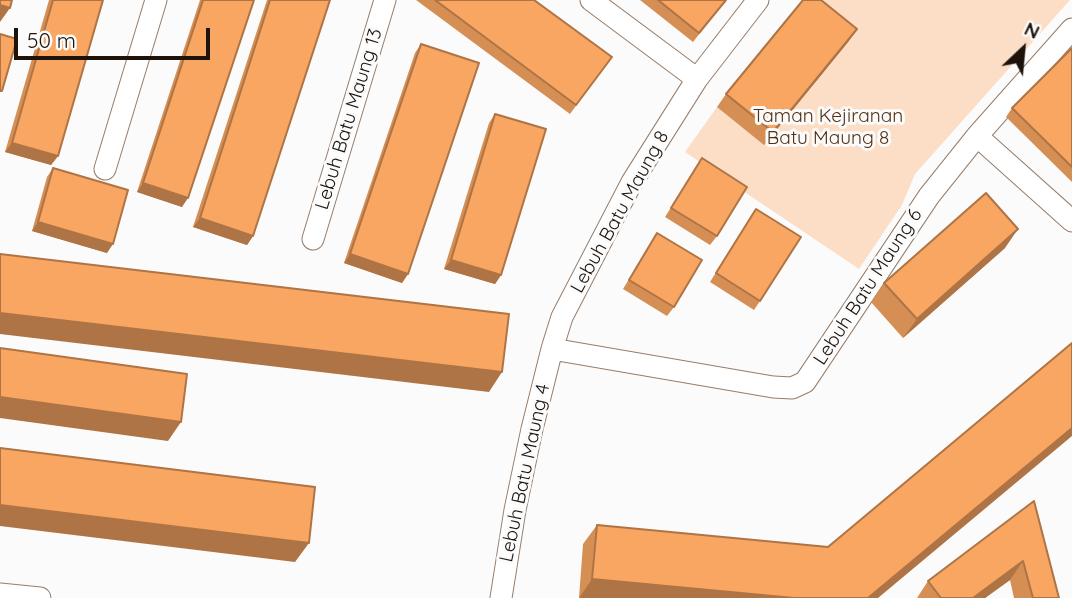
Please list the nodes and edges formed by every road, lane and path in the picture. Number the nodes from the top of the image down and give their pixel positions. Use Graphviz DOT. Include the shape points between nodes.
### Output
graph roads {
  1 [pos="156,0"];
  2 [pos="384,0"];
  3 [pos="591,0"];
  4 [pos="758,0"];
  5 [pos="1072,29"];
  6 [pos="697,79"];
  7 [pos="977,136"];
  8 [pos="105,169"];
  9 [pos="1072,221"];
  10 [pos="313,239"];
  11 [pos="552,349"];
  12 [pos="0,594"];
  13 [pos="40,598"];
  14 [pos="501,598"];
  1 -- 8 [label="street"];
  2 -- 10 [label="street, Lebuh Batu Maung 13"];
  3 -- 6 [label="street"];
  4 -- 6 [label="street, Lebuh Batu Maung 8"];
  5 -- 7 [label="street, Lebuh Batu Maung 6"];
  6 -- 11 [label="street, Lebuh Batu Maung 8" via="632,182 562,317"];
  7 -- 9 [label="street"];
  7 -- 11 [label="street, Lebuh Batu Maung 6" via="929,196 805,382 792,388 773,387"];
  11 -- 14 [label="street, Lebuh Batu Maung 4" via="518,496"];
  12 -- 13 [label="street"];
}
